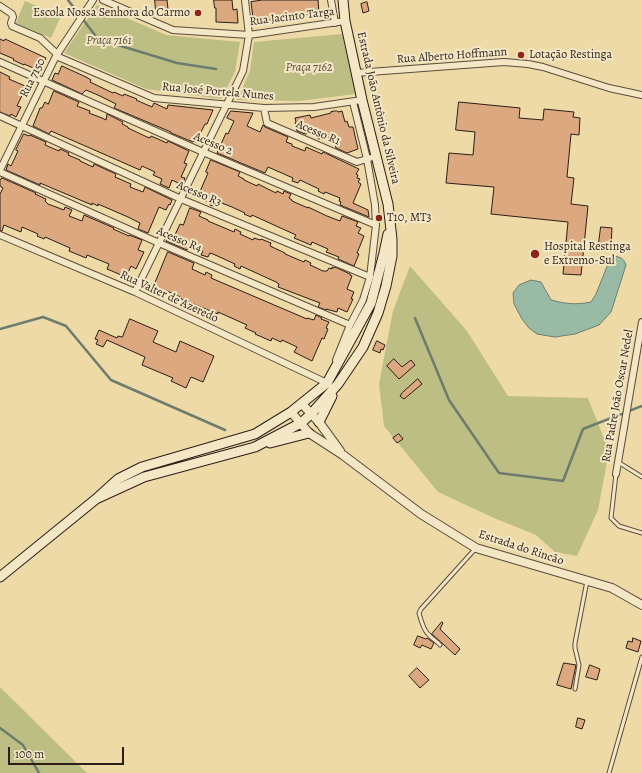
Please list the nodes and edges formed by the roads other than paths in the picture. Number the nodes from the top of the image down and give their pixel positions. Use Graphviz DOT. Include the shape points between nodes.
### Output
graph roads {
  1 [pos="93,0"];
  2 [pos="103,0"];
  3 [pos="245,0"];
  4 [pos="331,0"];
  5 [pos="343,0"];
  6 [pos="0,6"];
  7 [pos="346,21"];
  8 [pos="334,23"];
  9 [pos="249,35"];
  10 [pos="56,55"];
  11 [pos="0,62"];
  12 [pos="356,73"];
  13 [pos="43,81"];
  14 [pos="642,95"];
  15 [pos="358,101"];
  16 [pos="227,105"];
  17 [pos="264,108"];
  18 [pos="0,116"];
  19 [pos="21,126"];
  20 [pos="204,152"];
  21 [pos="371,158"];
  22 [pos="0,171"];
  23 [pos="181,199"];
  24 [pos="388,204"];
  25 [pos="375,205"];
  26 [pos="390,220"];
  27 [pos="376,225"];
  28 [pos="0,235"];
  29 [pos="159,243"];
  30 [pos="370,277"];
  31 [pos="135,292"];
  32 [pos="367,302"];
  33 [pos="642,322"];
  34 [pos="350,325"];
  35 [pos="329,380"];
  36 [pos="338,384"];
  37 [pos="302,404"];
  38 [pos="291,412"];
  39 [pos="311,414"];
  40 [pos="319,422"];
  41 [pos="301,423"];
  42 [pos="309,433"];
  43 [pos="255,447"];
  44 [pos="343,455"];
  45 [pos="618,462"];
  46 [pos="616,474"];
  47 [pos="642,478"];
  48 [pos="96,499"];
  49 [pos="642,533"];
  50 [pos="476,548"];
  51 [pos="0,577"];
  52 [pos="587,581"];
  53 [pos="642,605"];
  54 [pos="440,645"];
  55 [pos="642,657"];
  56 [pos="575,689"];
  57 [pos="609,773"];
  1 -- 10 [label="street, Rua 7150"];
  2 -- 9 [label="street, Rua Jacinto Targa" via="173,30"];
  3 -- 9 [label="street"];
  4 -- 8 [label="street"];
  5 -- 7 [label="main road, Estrada João Antônio da Silveira"];
  6 -- 10 [label="street" via="12,14 12,26 40,38"];
  7 -- 8 [label="street, Rua Jacinto Targa"];
  7 -- 12 [label="main road, Estrada João Antônio da Silveira"];
  8 -- 9 [label="street, Rua Jacinto Targa"];
  9 -- 16 [label="street" via="243,71"];
  10 -- 13 [label="street, Rua 7150"];
  10 -- 16 [label="street, Rua José Portela Nunes" via="154,98"];
  11 -- 13 [label="street, Acesso 2"];
  12 -- 14 [label="street, Rua Alberto Hoffmann" via="504,62 543,67 609,88"];
  12 -- 15 [label="main road, Estrada João Antônio da Silveira"];
  13 -- 19 [label="street, Rua 7150"];
  13 -- 20 [label="street, Acesso 2"];
  15 -- 17 [label="street, Rua José Portela Nunes" via="314,108"];
  15 -- 21 [label="main road, Estrada João Antônio da Silveira"];
  16 -- 17 [label="street, Rua José Portela Nunes"];
  16 -- 20 [label="street"];
  17 -- 21 [label="street, Acesso R1" via="267,123 357,162"];
  18 -- 19 [label="street, Acesso R3"];
  19 -- 22 [label="street, Rua 7150"];
  19 -- 23 [label="street, Acesso R3"];
  20 -- 23 [label="street"];
  20 -- 27 [label="street, Acesso 2"];
  21 -- 24 [label="main road, Estrada João Antônio da Silveira"];
  21 -- 25 [label="street, Estrada João Antônio da Silveira"];
  22 -- 29 [label="street, Acesso R4"];
  23 -- 29 [label="street"];
  23 -- 30 [label="street, Acesso R3"];
  24 -- 25 [label="street"];
  24 -- 26 [label="main road, Estrada João Antônio da Silveira"];
  25 -- 27 [label="street, Estrada João Antônio da Silveira"];
  26 -- 32 [label="main road, Estrada João Antônio da Silveira" via="384,254"];
  26 -- 36 [label="main road, Estrada João Antônio da Silveira" via="392,256 378,313 363,347"];
  27 -- 30 [label="street, Estrada João Antônio da Silveira"];
  28 -- 31 [label="street, Rua Valter de Azeredo"];
  29 -- 31 [label="street"];
  29 -- 34 [label="street, Acesso R4"];
  30 -- 32 [label="street, Estrada João Antônio da Silveira"];
  31 -- 35 [label="street, Rua Valter de Azeredo"];
  32 -- 34 [label="street, Estrada João Antônio da Silveira"];
  32 -- 35 [label="main road, Estrada João Antônio da Silveira"];
  33 -- 45 [label="street, Rua Padre João Oscar Nedel"];
  34 -- 35 [label="street, Estrada João Antônio da Silveira"];
  35 -- 37 [label="main road, Estrada João Antônio da Silveira"];
  36 -- 39 [label="main road, Estrada João Antônio da Silveira"];
  36 -- 40 [label="main road"];
  37 -- 38 [label="main road, Estrada João Antônio da Silveira"];
  37 -- 39 [label="street, Estrada do Rincão"];
  38 -- 41 [label="street, Estrada do Rincão"];
  38 -- 48 [label="main road, Estrada João Antônio da Silveira" via="255,434 142,468 118,479"];
  39 -- 40 [label="street, Estrada do Rincão"];
  39 -- 41 [label="main road, Estrada João Antônio da Silveira"];
  40 -- 44 [label="street, Estrada do Rincão"];
  41 -- 42 [label="street, Estrada do Rincão"];
  41 -- 43 [label="main road, Estrada João Antônio da Silveira"];
  42 -- 43 [label="main road"];
  42 -- 44 [label="street, Estrada do Rincão"];
  43 -- 48 [label="main road, Estrada João Antônio da Silveira" via="144,477"];
  44 -- 50 [label="street, Estrada do Rincão" via="421,514"];
  45 -- 46 [label="street, Rua Padre João Oscar Nedel"];
  45 -- 47 [label="lane"];
  46 -- 49 [label="lane" via="611,518 619,526"];
  48 -- 51 [label="main road, Estrada João Antônio da Silveira"];
  50 -- 52 [label="street, Estrada do Rincão"];
  50 -- 54 [label="lane" via="419,613 428,634"];
  52 -- 53 [label="street, Estrada do Rincão" via="612,588"];
  52 -- 56 [label="lane" via="575,644 579,665"];
  55 -- 57 [label="lane"];
}
